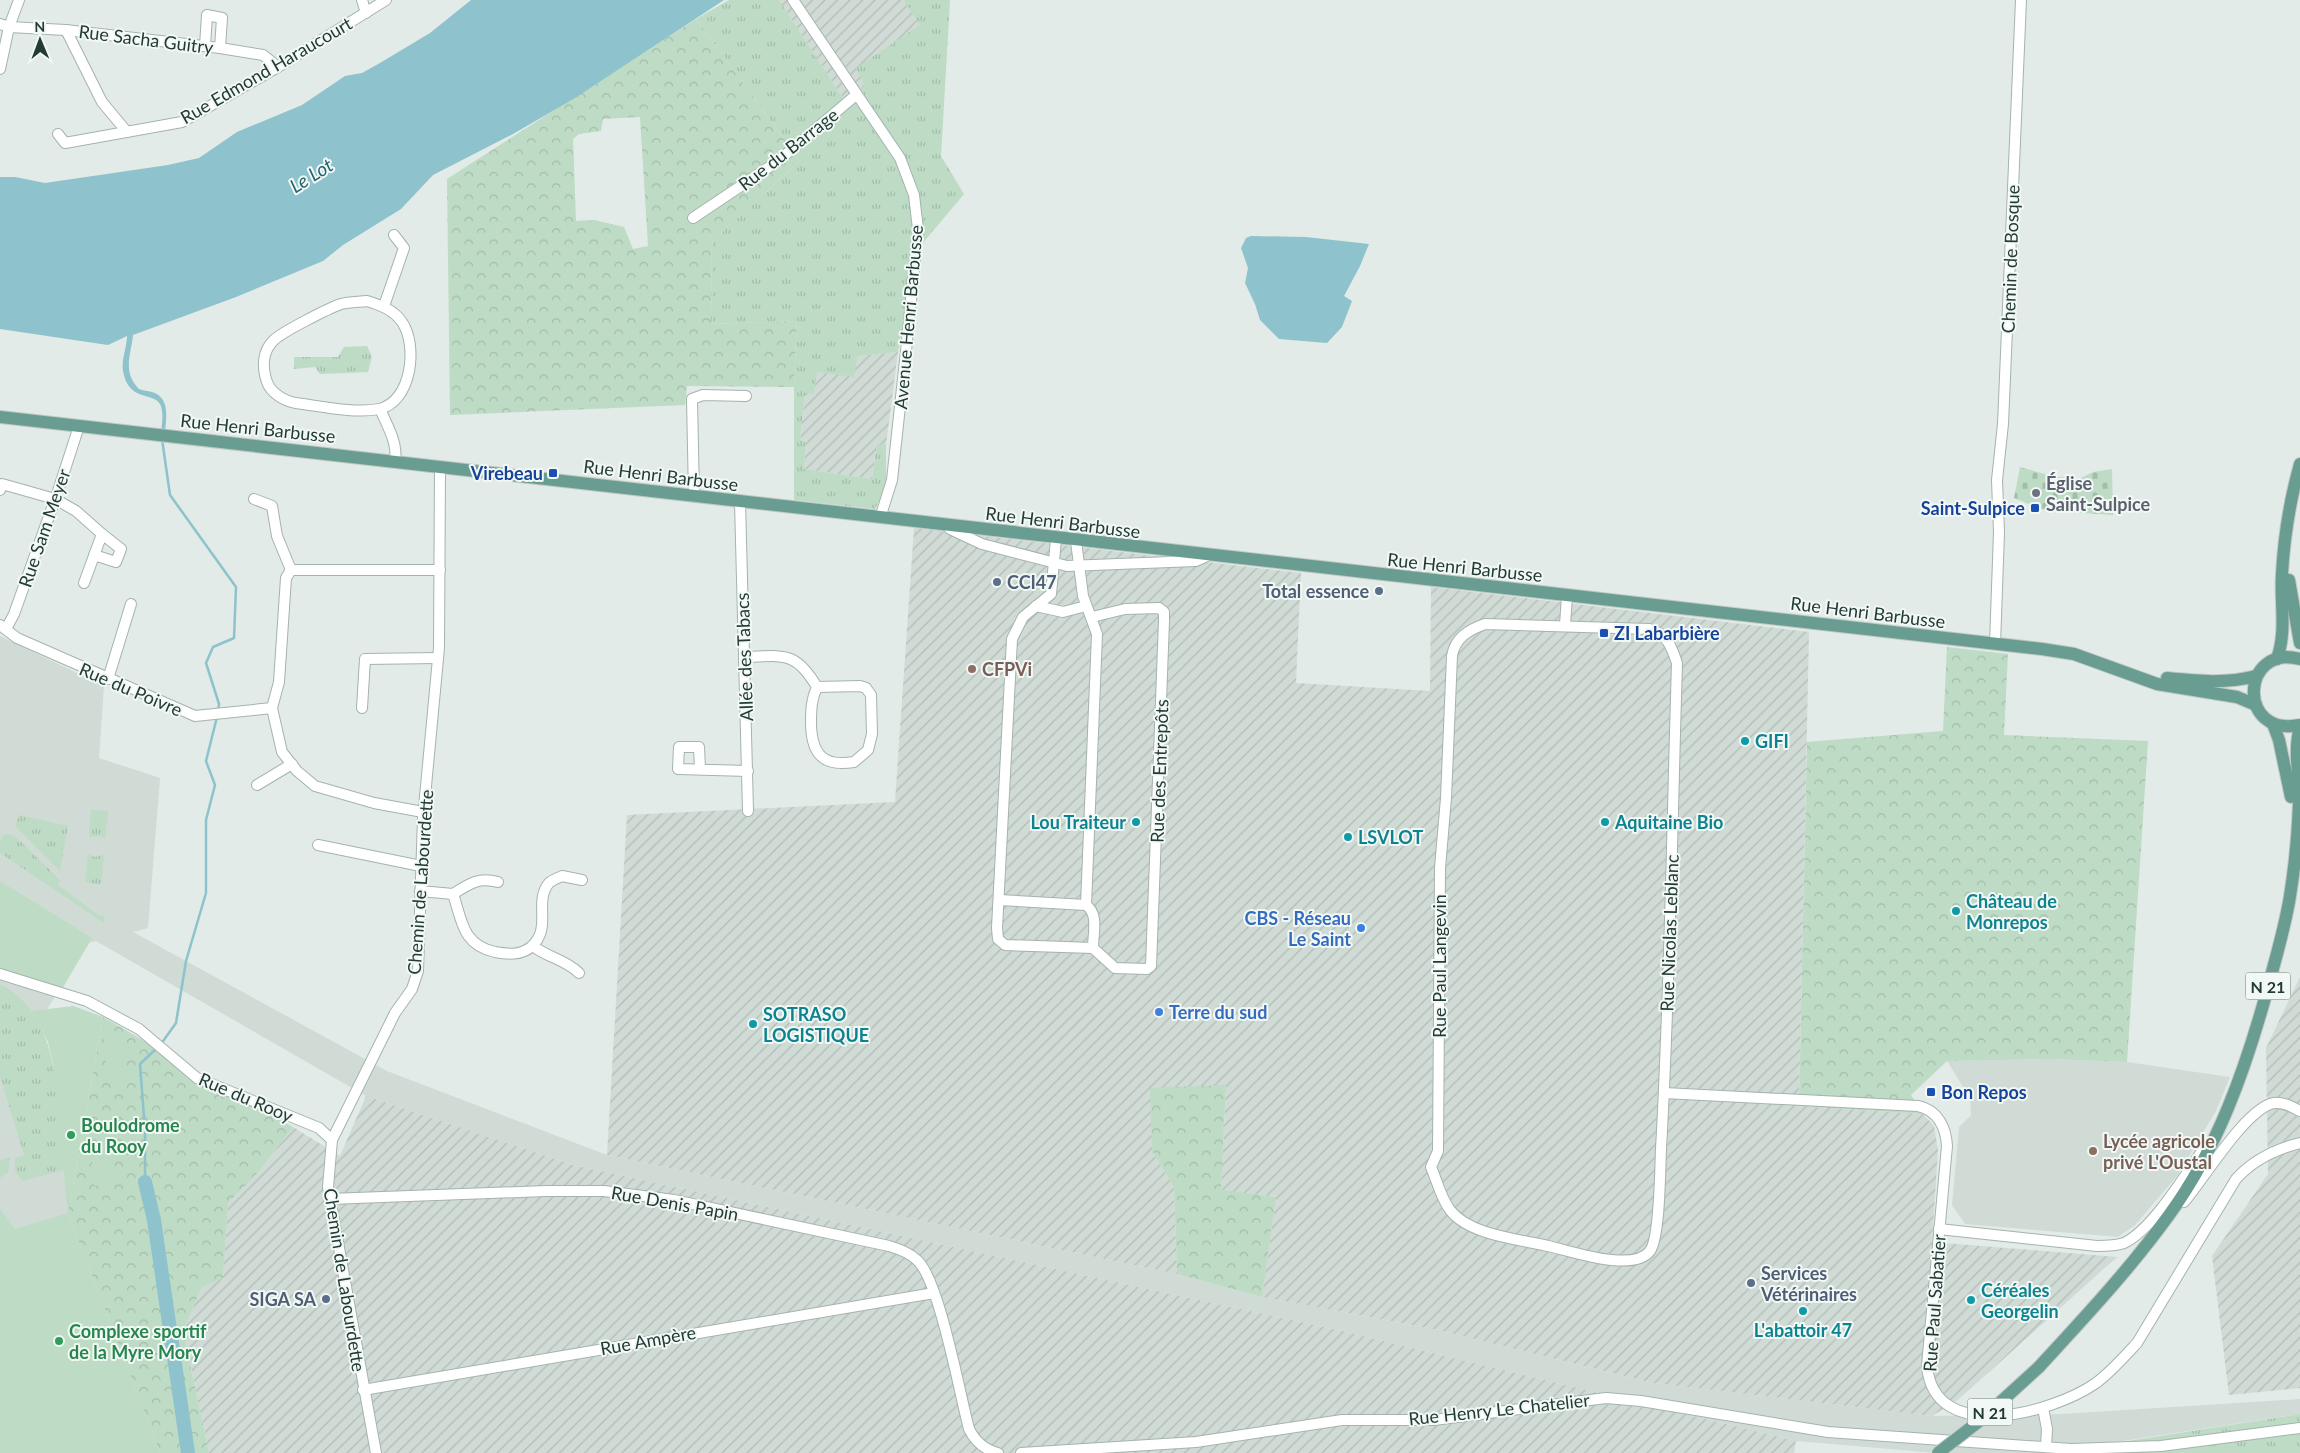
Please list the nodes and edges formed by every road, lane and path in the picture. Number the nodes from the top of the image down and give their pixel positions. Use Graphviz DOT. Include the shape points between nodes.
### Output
graph roads {
  1 [pos="19,0"];
  2 [pos="362,0"];
  3 [pos="386,0"];
  4 [pos="793,0"];
  5 [pos="2021,0"];
  6 [pos="366,12"];
  7 [pos="5,25"];
  8 [pos="66,30"];
  9 [pos="204,46"];
  10 [pos="220,48"];
  11 [pos="278,66"];
  12 [pos="0,69"];
  13 [pos="856,95"];
  14 [pos="127,132"];
  15 [pos="58,134"];
  16 [pos="693,218"];
  17 [pos="394,235"];
  18 [pos="384,306"];
  19 [pos="746,396"];
  20 [pos="380,409"];
  21 [pos="0,417"];
  22 [pos="79,426"];
  23 [pos="394,461"];
  24 [pos="2300,464"];
  25 [pos="440,467"];
  26 [pos="0,490"];
  27 [pos="694,497"];
  28 [pos="55,499"];
  29 [pos="254,499"];
  30 [pos="740,502"];
  31 [pos="880,518"];
  32 [pos="950,526"];
  33 [pos="102,534"];
  34 [pos="1056,539"];
  35 [pos="1076,541"];
  36 [pos="2285,543"];
  37 [pos="94,555"];
  38 [pos="1207,556"];
  39 [pos="1055,564"];
  40 [pos="1078,566"];
  41 [pos="291,570"];
  42 [pos="440,570"];
  43 [pos="84,583"];
  44 [pos="1567,596"];
  45 [pos="131,604"];
  46 [pos="1036,606"];
  47 [pos="1086,606"];
  48 [pos="1092,617"];
  49 [pos="1564,625"];
  50 [pos="3,627"];
  51 [pos="2300,643"];
  52 [pos="1995,644"];
  53 [pos="744,657"];
  54 [pos="438,658"];
  55 [pos="2277,659"];
  56 [pos="2300,659"];
  57 [pos="2120,670"];
  58 [pos="2256,676"];
  59 [pos="108,679"];
  60 [pos="817,687"];
  61 [pos="2256,705"];
  62 [pos="272,708"];
  63 [pos="362,708"];
  64 [pos="2273,724"];
  65 [pos="2300,726"];
  66 [pos="292,764"];
  67 [pos="700,769"];
  68 [pos="748,771"];
  69 [pos="257,785"];
  70 [pos="748,811"];
  71 [pos="423,812"];
  72 [pos="2296,844"];
  73 [pos="318,845"];
  74 [pos="421,866"];
  75 [pos="582,880"];
  76 [pos="498,882"];
  77 [pos="420,891"];
  78 [pos="454,894"];
  79 [pos="999,900"];
  80 [pos="1086,905"];
  81 [pos="533,946"];
  82 [pos="1093,948"];
  83 [pos="579,973"];
  84 [pos="0,974"];
  85 [pos="1664,1093"];
  86 [pos="2300,1111"];
  87 [pos="2222,1123"];
  88 [pos="332,1140"];
  89 [pos="2300,1143"];
  90 [pos="329,1200"];
  91 [pos="2170,1214"];
  92 [pos="1939,1229"];
  93 [pos="1653,1245"];
  94 [pos="934,1293"];
  95 [pos="363,1390"];
  96 [pos="2043,1408"];
  97 [pos="2300,1428"];
  98 [pos="2046,1447"];
  99 [pos="1081,1451"];
  100 [pos="376,1453"];
  101 [pos="998,1453"];
  102 [pos="1021,1453"];
  103 [pos="1938,1453"];
  1 -- 7 [label="street"];
  2 -- 6 [label="street"];
  3 -- 6 [label="street, Rue Edmond Haraucourt"];
  4 -- 13 [label="street, Avenue Henri Barbusse"];
  5 -- 52 [label="street, Chemin de Bosque" via="2003,424 1997,480"];
  6 -- 11 [label="street, Rue Edmond Haraucourt"];
  7 -- 8 [label="street, Rue Sacha Guitry"];
  7 -- 12 [label="street"];
  8 -- 9 [label="street, Rue Sacha Guitry"];
  8 -- 14 [label="street" via="102,102"];
  9 -- 10 [label="street, Rue Sacha Guitry"];
  9 -- 10 [label="street" via="207,15 222,18"];
  10 -- 11 [label="street, Rue Sacha Guitry" via="263,55"];
  11 -- 14 [label="street, Rue Edmond Haraucourt" via="182,122"];
  13 -- 16 [label="street, Rue du Barrage" via="778,161"];
  13 -- 31 [label="street, Avenue Henri Barbusse" via="900,158 914,196 918,229 892,480"];
  14 -- 15 [label="street, Rue Edmond Haraucourt" via="65,143"];
  17 -- 18 [label="street" via="404,248"];
  18 -- 20 [label="street" via="402,322 410,344 410,369 405,388"];
  18 -- 20 [label="street" via="367,301 341,304 285,333 273,340 264,356 263,371 270,389 288,402 346,409"];
  19 -- 27 [label="street" via="702,395 692,398"];
  20 -- 23 [label="street" via="395,449"];
  21 -- 22 [label="main road, Rue Henri Barbusse"];
  22 -- 23 [label="main road, Rue Henri Barbusse"];
  22 -- 28 [label="street, Rue Sam Meyer"];
  23 -- 25 [label="main road, Rue Henri Barbusse"];
  24 -- 36 [label="main road" via="2292,492"];
  25 -- 27 [label="main road, Rue Henri Barbusse"];
  25 -- 42 [label="street, Chemin de Labourdette"];
  26 -- 28 [label="street" via="2,484"];
  27 -- 30 [label="main road, Rue Henri Barbusse"];
  28 -- 33 [label="street" via="76,511"];
  28 -- 50 [label="street, Rue Sam Meyer" via="14,614"];
  29 -- 41 [label="street" via="272,506 277,536"];
  30 -- 31 [label="main road, Rue Henri Barbusse"];
  30 -- 53 [label="street, Allée des Tabacs"];
  31 -- 32 [label="main road, Rue Henri Barbusse"];
  32 -- 34 [label="main road, Rue Henri Barbusse"];
  32 -- 39 [label="street" via="955,533 982,544"];
  33 -- 37 [label="street"];
  33 -- 37 [label="street" via="120,550 116,562"];
  34 -- 35 [label="main road, Rue Henri Barbusse"];
  34 -- 39 [label="street"];
  35 -- 38 [label="main road, Rue Henri Barbusse"];
  35 -- 40 [label="street"];
  36 -- 51 [label="main road"];
  36 -- 55 [label="main road" via="2282,644"];
  37 -- 43 [label="street"];
  38 -- 40 [label="street" via="1196,561"];
  38 -- 44 [label="main road, Rue Henri Barbusse"];
  39 -- 40 [label="street"];
  39 -- 46 [label="street" via="1050,594"];
  40 -- 47 [label="street"];
  41 -- 42 [label="street"];
  41 -- 62 [label="street" via="286,578 279,682"];
  42 -- 54 [label="street, Chemin de Labourdette"];
  44 -- 49 [label="street"];
  44 -- 52 [label="main road, Rue Henri Barbusse"];
  45 -- 59 [label="street"];
  46 -- 47 [label="street" via="1063,612"];
  46 -- 79 [label="street" via="1023,617 1012,639"];
  47 -- 48 [label="street"];
  48 -- 80 [label="street" via="1097,634"];
  48 -- 82 [label="street, Rue des Entrepôts" via="1125,609 1159,608 1164,612 1151,966 1147,969 1114,968"];
  49 -- 85 [label="street, Rue Nicolas Leblanc" via="1656,630 1670,643 1677,663"];
  49 -- 93 [label="street, Rue Paul Langevin" via="1485,624 1472,629 1453,648 1440,868 1438,1152 1431,1167 1451,1211 1461,1221 1479,1230 1619,1261 1640,1258"];
  50 -- 59 [label="street, Rue du Poivre" via="12,636"];
  52 -- 57 [label="main road, Rue Henri Barbusse" via="2074,654"];
  53 -- 60 [label="street" via="787,656 809,673"];
  53 -- 68 [label="street, Allée des Tabacs"];
  54 -- 63 [label="street" via="365,659"];
  54 -- 71 [label="street, Chemin de Labourdette"];
  55 -- 56 [label="main road" via="2290,656"];
  55 -- 58 [label="main road" via="2264,666"];
  57 -- 58 [label="main road, Rue Henri Barbusse" via="2182,680 2238,680"];
  57 -- 61 [label="main road, Rue Henri Barbusse" via="2157,684 2237,697"];
  58 -- 61 [label="main road" via="2253,691"];
  59 -- 62 [label="street, Rue du Poivre" via="195,716"];
  60 -- 60 [label="street" via="811,701 813,745 822,757 832,763 854,762 868,750 871,742 871,695 860,686"];
  61 -- 64 [label="main road"];
  62 -- 66 [label="street" via="282,752"];
  64 -- 65 [label="main road"];
  64 -- 72 [label="main road, N 21" via="2290,786"];
  65 -- 72 [label="main road, N 21" via="2296,741 2299,800"];
  66 -- 69 [label="street"];
  66 -- 71 [label="street" via="315,786 374,803"];
  67 -- 68 [label="street"];
  68 -- 70 [label="street, Allée des Tabacs"];
  71 -- 74 [label="street, Chemin de Labourdette"];
  72 -- 87 [label="main road, N 21" via="2290,899 2273,967 2253,1042"];
  73 -- 74 [label="street"];
  74 -- 77 [label="street, Chemin de Labourdette"];
  75 -- 81 [label="street" via="562,876 549,883 543,896 544,922 539,940"];
  76 -- 78 [label="street" via="472,881"];
  77 -- 78 [label="street"];
  77 -- 88 [label="street, Chemin de Labourdette" via="418,972 412,989 395,1014"];
  78 -- 81 [label="street" via="464,931 472,943 511,955"];
  79 -- 80 [label="street"];
  79 -- 82 [label="street" via="998,939 1005,945"];
  80 -- 82 [label="street" via="1094,914"];
  81 -- 83 [label="street" via="544,955 569,963"];
  84 -- 88 [label="street, Rue du Rooy" via="87,1001 139,1030 197,1078 319,1128"];
  85 -- 92 [label="street, Rue Paul Sabatier" via="1926,1108 1941,1122 1946,1134"];
  85 -- 93 [label="street, Rue Nicolas Leblanc"];
  86 -- 91 [label="street" via="2274,1103 2253,1114 2185,1201"];
  87 -- 91 [label="main road, N 21" via="2205,1158"];
  87 -- 92 [label="street" via="2175,1191 2143,1228 2122,1244 2097,1246"];
  88 -- 90 [label="street, Chemin de Labourdette"];
  89 -- 96 [label="street, Rue Paul Sabatier" via="2268,1154 2236,1179 2137,1343 2121,1361 2096,1383"];
  90 -- 94 [label="street, Rue Denis Papin" via="604,1191 674,1200 890,1246 917,1260 927,1272"];
  90 -- 95 [label="street, Chemin de Labourdette"];
  91 -- 103 [label="main road, N 21, bridge" via="2111,1287 2039,1367 1982,1419"];
  92 -- 96 [label="street, Rue Paul Sabatier" via="1926,1366 1934,1394 1951,1408 1974,1414"];
  94 -- 95 [label="street, Rue Ampère"];
  94 -- 101 [label="street" via="969,1429 980,1444"];
  95 -- 100 [label="street, Chemin de Labourdette"];
  96 -- 98 [label="street"];
  97 -- 98 [label="street, Rue Henry Le Chatelier" via="2161,1446"];
  98 -- 99 [label="street, Rue Henry Le Chatelier" via="1828,1432 1606,1398 1434,1420 1342,1420 1196,1442"];
  99 -- 102 [label="street, Rue Henry Le Chatelier"];
}
